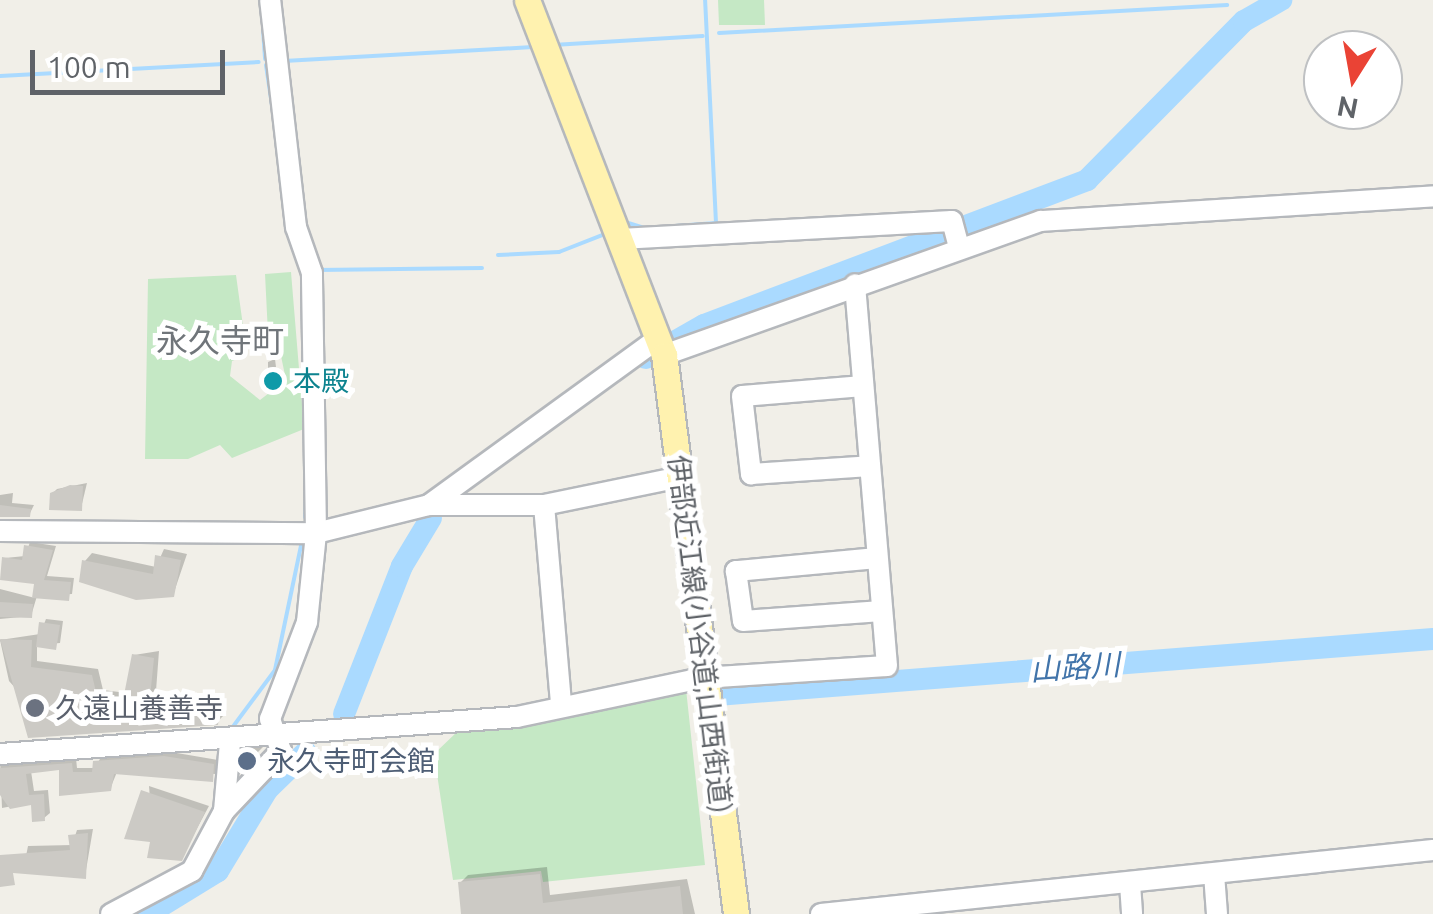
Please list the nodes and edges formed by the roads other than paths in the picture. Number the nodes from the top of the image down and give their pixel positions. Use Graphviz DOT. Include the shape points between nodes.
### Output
graph roads {
  1 [pos="270,0"];
  2 [pos="527,0"];
  3 [pos="1433,196"];
  4 [pos="617,230"];
  5 [pos="959,248"];
  6 [pos="855,284"];
  7 [pos="661,345"];
  8 [pos="864,386"];
  9 [pos="870,466"];
  10 [pos="680,477"];
  11 [pos="428,505"];
  12 [pos="544,505"];
  13 [pos="0,531"];
  14 [pos="316,532"];
  15 [pos="877,558"];
  16 [pos="882,611"];
  17 [pos="702,678"];
  18 [pos="561,705"];
  19 [pos="275,737"];
  20 [pos="230,742"];
  21 [pos="0,754"];
  22 [pos="224,810"];
  23 [pos="1433,850"];
  24 [pos="1214,874"];
  25 [pos="1130,884"];
  26 [pos="960,908"];
  27 [pos="111,914"];
  28 [pos="736,914"];
  29 [pos="821,914"];
  30 [pos="1132,914"];
  31 [pos="1217,914"];
  1 -- 14 [label="street" via="296,227 311,270"];
  2 -- 4 [label="main road, 伊部近江線(小谷道;山西街道)"];
  3 -- 5 [label="street" via="1041,221"];
  4 -- 5 [label="street" via="952,221"];
  4 -- 7 [label="main road, 伊部近江線(小谷道;山西街道)"];
  5 -- 6 [label="street"];
  6 -- 7 [label="street"];
  6 -- 8 [label="street"];
  7 -- 10 [label="main road, 伊部近江線(小谷道;山西街道)"];
  7 -- 11 [label="street"];
  8 -- 9 [label="street"];
  8 -- 9 [label="street" via="742,396 751,474"];
  9 -- 15 [label="street"];
  10 -- 12 [label="street"];
  10 -- 17 [label="main road, 伊部近江線(小谷道;山西街道)"];
  11 -- 12 [label="street"];
  11 -- 14 [label="street"];
  12 -- 18 [label="street"];
  13 -- 14 [label="street"];
  14 -- 19 [label="street" via="307,622 270,719"];
  15 -- 16 [label="street"];
  15 -- 16 [label="street" via="736,571 743,620"];
  16 -- 17 [label="street" via="887,666"];
  17 -- 18 [label="street"];
  17 -- 28 [label="main road, 伊部近江線(小谷道;山西街道)"];
  18 -- 19 [label="street"];
  19 -- 20 [label="street"];
  19 -- 22 [label="street" via="281,752"];
  20 -- 21 [label="street" via="127,739"];
  20 -- 22 [label="street"];
  22 -- 27 [label="street" via="192,871"];
  23 -- 24 [label="street"];
  24 -- 25 [label="street"];
  24 -- 31 [label="street"];
  25 -- 26 [label="street"];
  25 -- 30 [label="street"];
  26 -- 29 [label="street"];
}
